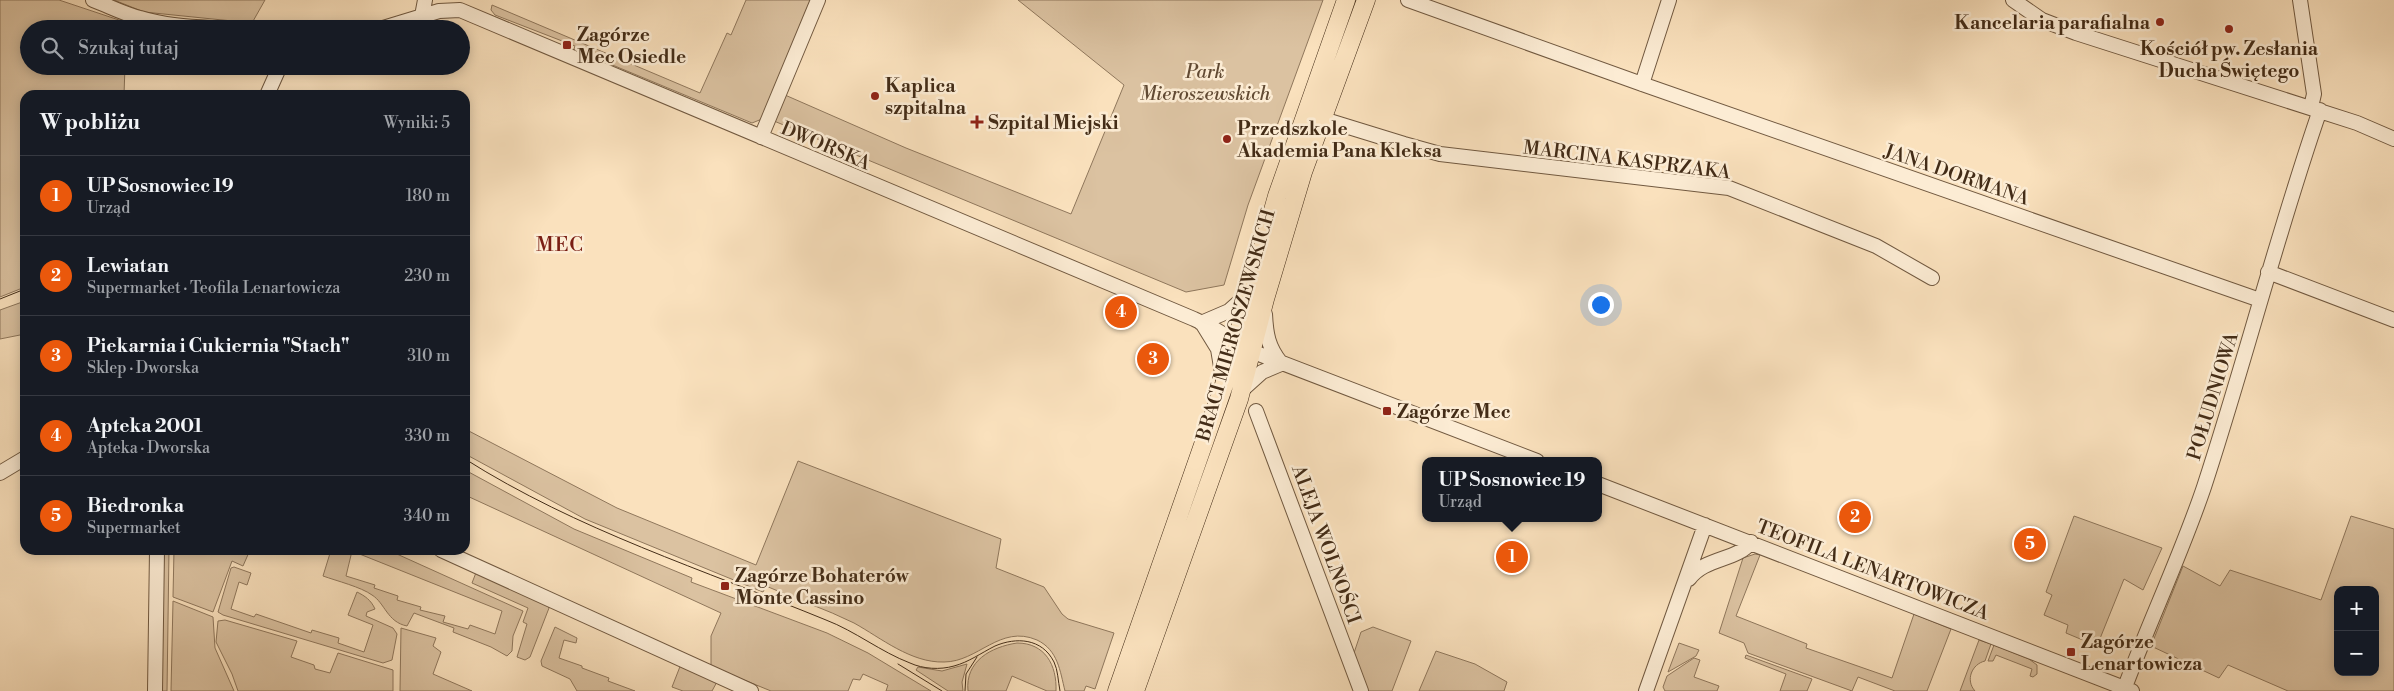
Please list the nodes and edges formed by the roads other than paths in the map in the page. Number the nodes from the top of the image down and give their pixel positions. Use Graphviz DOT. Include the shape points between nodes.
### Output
graph roads {
  1 [pos="93,0"];
  2 [pos="425,0"];
  3 [pos="818,0"];
  4 [pos="1346,0"];
  5 [pos="1366,0"];
  6 [pos="1408,0"];
  7 [pos="1669,0"];
  8 [pos="2014,0"];
  9 [pos="2300,0"];
  10 [pos="462,5"];
  11 [pos="422,16"];
  12 [pos="148,20"];
  13 [pos="409,20"];
  14 [pos="276,75"];
  15 [pos="1642,84"];
  16 [pos="269,90"];
  17 [pos="2316,109"];
  18 [pos="1305,113"];
  19 [pos="1322,119"];
  20 [pos="761,137"];
  21 [pos="2394,139"];
  22 [pos="2268,272"];
  23 [pos="1932,278"];
  24 [pos="1256,297"];
  25 [pos="2260,300"];
  26 [pos="2394,320"];
  27 [pos="1201,322"];
  28 [pos="1235,342"];
  29 [pos="1251,351"];
  30 [pos="1281,364"];
  31 [pos="1224,386"];
  32 [pos="1242,390"];
  33 [pos="1256,411"];
  34 [pos="1526,457"];
  35 [pos="20,461"];
  36 [pos="0,473"];
  37 [pos="1602,486"];
  38 [pos="1705,525"];
  39 [pos="1751,542"];
  40 [pos="157,555"];
  41 [pos="452,555"];
  42 [pos="1683,588"];
  43 [pos="2129,689"];
  44 [pos="155,691"];
  45 [pos="751,691"];
  46 [pos="1117,691"];
  47 [pos="1135,691"];
  48 [pos="1361,691"];
  49 [pos="1646,691"];
  1 -- 12 [label="street"];
  2 -- 11 [label="street"];
  3 -- 20 [label="street"];
  4 -- 18 [label="main road, BRACI MIEROSZEWSKICH"];
  5 -- 19 [label="main road, BRACI MIEROSZEWSKICH"];
  6 -- 15 [label="street, JANA DORMANA"];
  7 -- 15 [label="street"];
  8 -- 17 [label="street" via="2042,20 2076,33"];
  9 -- 17 [label="street, POŁUDNIOWA"];
  10 -- 11 [label="street, DWORSKA"];
  10 -- 20 [label="street, DWORSKA"];
  11 -- 13 [label="street, DWORSKA"];
  14 -- 16 [label="street"];
  15 -- 25 [label="street, JANA DORMANA"];
  17 -- 21 [label="street"];
  17 -- 22 [label="street, POŁUDNIOWA"];
  18 -- 19 [label="street, MARCINA KASPRZAKA"];
  18 -- 24 [label="main road, BRACI MIEROSZEWSKICH" via="1277,196"];
  19 -- 23 [label="street, MARCINA KASPRZAKA" via="1440,154 1729,188 1876,246"];
  19 -- 24 [label="main road, BRACI MIEROSZEWSKICH"];
  20 -- 27 [label="street, DWORSKA"];
  22 -- 25 [label="street, POŁUDNIOWA"];
  22 -- 26 [label="street"];
  24 -- 27 [label="street"];
  24 -- 28 [label="main road, BRACI MIEROSZEWSKICH"];
  24 -- 29 [label="main road, BRACI MIEROSZEWSKICH"];
  24 -- 30 [label="street" via="1266,338"];
  25 -- 43 [label="street, POŁUDNIOWA" via="2204,486"];
  27 -- 28 [label="street, DWORSKA"];
  27 -- 31 [label="street" via="1218,349"];
  28 -- 29 [label="street, DWORSKA"];
  28 -- 31 [label="main road, BRACI MIEROSZEWSKICH"];
  29 -- 30 [label="street"];
  29 -- 32 [label="main road, BRACI MIEROSZEWSKICH"];
  30 -- 32 [label="street" via="1262,372"];
  30 -- 34 [label="street"];
  31 -- 46 [label="main road, BRACI MIEROSZEWSKICH"];
  32 -- 47 [label="main road, BRACI MIEROSZEWSKICH"];
  33 -- 48 [label="street, ALEJA WOLNOŚCI"];
  35 -- 36 [label="street"];
  37 -- 38 [label="street, TEOFILA LENARTOWICZA"];
  38 -- 39 [label="street, TEOFILA LENARTOWICZA"];
  38 -- 42 [label="street"];
  39 -- 42 [label="street" via="1744,549 1700,567"];
  39 -- 43 [label="street, TEOFILA LENARTOWICZA"];
  40 -- 44 [label="street"];
  41 -- 45 [label="street"];
  42 -- 49 [label="street"];
}
